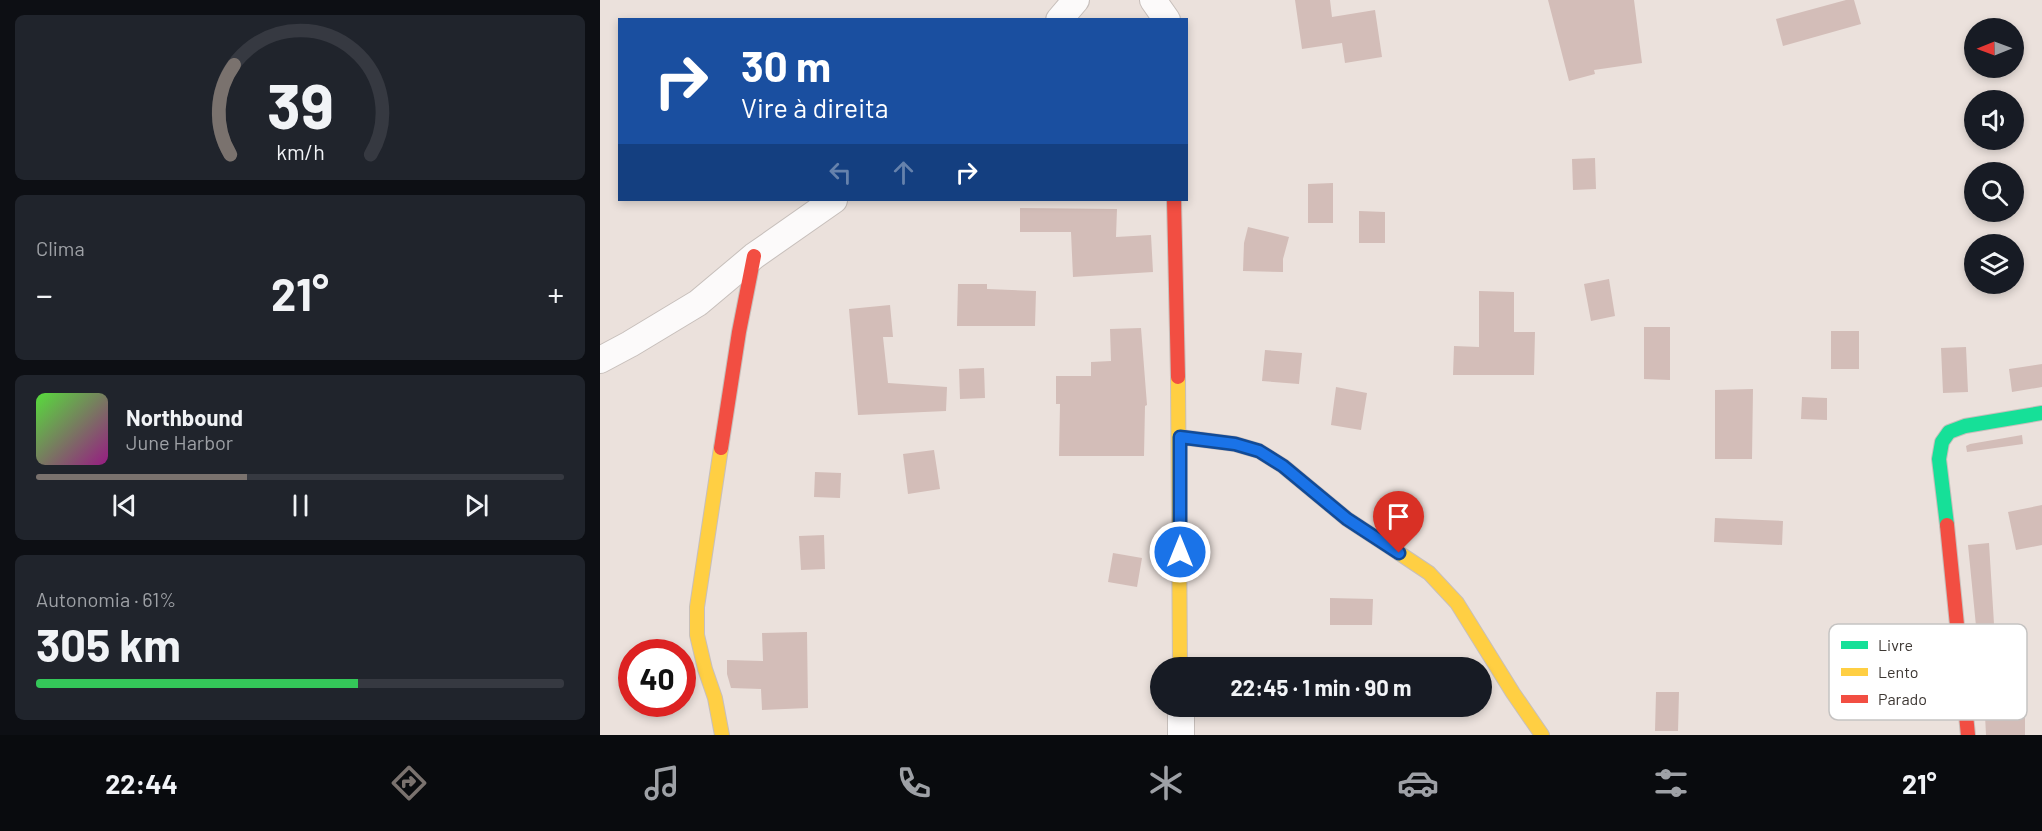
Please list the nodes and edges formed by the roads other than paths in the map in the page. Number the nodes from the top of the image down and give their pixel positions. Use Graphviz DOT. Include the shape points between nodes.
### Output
graph roads {
  1 [pos="1076,0"];
  2 [pos="1153,0"];
  3 [pos="1170,0"];
  4 [pos="1061,18"];
  5 [pos="1167,18"];
  6 [pos="1169,18"];
  7 [pos="833,201"];
  8 [pos="1174,201"];
  9 [pos="754,256"];
  10 [pos="600,360"];
  11 [pos="2042,413"];
  12 [pos="1180,437"];
  13 [pos="1957,624"];
  14 [pos="1180,657"];
  15 [pos="1181,717"];
  16 [pos="1967,720"];
  17 [pos="722,735"];
  18 [pos="1181,735"];
  19 [pos="1542,735"];
  20 [pos="1968,735"];
  1 -- 4 [label="street"];
  2 -- 5 [label="street"];
  3 -- 6 [label="street"];
  7 -- 9 [label="street"];
  8 -- 12 [label="street"];
  9 -- 10 [label="street" via="698,303"];
  9 -- 17 [label="street" via="697,607 697,635"];
  11 -- 13 [label="street" via="1965,426 1949,432 1942,442 1939,459"];
  12 -- 14 [label="street"];
  12 -- 19 [label="street" via="1259,451 1347,519 1429,573 1457,603"];
  15 -- 18 [label="street"];
  16 -- 20 [label="street"];
}
